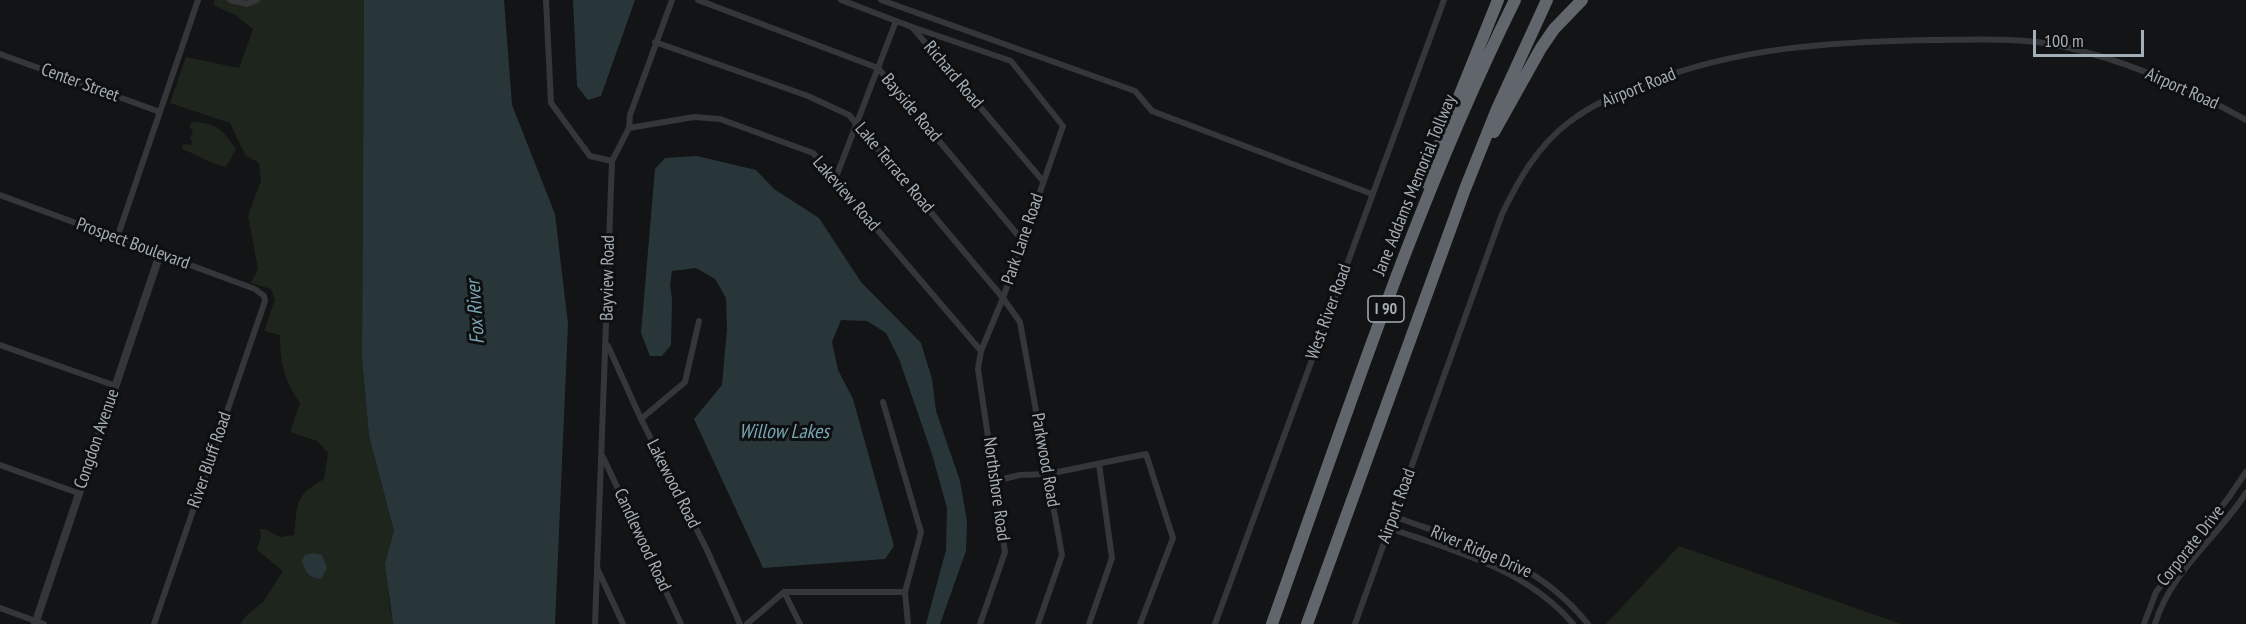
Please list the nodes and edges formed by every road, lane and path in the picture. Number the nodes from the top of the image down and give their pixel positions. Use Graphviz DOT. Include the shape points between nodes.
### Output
graph roads {
  1 [pos="198,0"];
  2 [pos="230,0"];
  3 [pos="546,0"];
  4 [pos="672,0"];
  5 [pos="698,0"];
  6 [pos="841,0"];
  7 [pos="881,0"];
  8 [pos="1444,0"];
  9 [pos="1498,0"];
  10 [pos="1515,0"];
  11 [pos="1547,0"];
  12 [pos="1582,0"];
  13 [pos="256,1"];
  14 [pos="896,21"];
  15 [pos="912,27"];
  16 [pos="655,42"];
  17 [pos="0,54"];
  18 [pos="878,68"];
  19 [pos="160,112"];
  20 [pos="2246,120"];
  21 [pos="857,123"];
  22 [pos="629,128"];
  23 [pos="1478,155"];
  24 [pos="612,161"];
  25 [pos="836,177"];
  26 [pos="1043,181"];
  27 [pos="1372,194"];
  28 [pos="0,195"];
  29 [pos="117,238"];
  30 [pos="1022,240"];
  31 [pos="1410,241"];
  32 [pos="160,254"];
  33 [pos="264,296"];
  34 [pos="1003,298"];
  35 [pos="699,321"];
  36 [pos="607,343"];
  37 [pos="0,345"];
  38 [pos="981,351"];
  39 [pos="116,386"];
  40 [pos="883,402"];
  41 [pos="640,419"];
  42 [pos="602,457"];
  43 [pos="1099,464"];
  44 [pos="0,465"];
  45 [pos="2246,472"];
  46 [pos="1048,474"];
  47 [pos="995,481"];
  48 [pos="78,493"];
  49 [pos="2246,493"];
  50 [pos="1393,516"];
  51 [pos="1389,528"];
  52 [pos="596,567"];
  53 [pos="905,591"];
  54 [pos="784,592"];
  55 [pos="1565,598"];
  56 [pos="1557,607"];
  57 [pos="0,608"];
  58 [pos="39,623"];
  59 [pos="154,624"];
  60 [pos="595,624"];
  61 [pos="622,624"];
  62 [pos="681,624"];
  63 [pos="740,624"];
  64 [pos="747,624"];
  65 [pos="800,624"];
  66 [pos="908,624"];
  67 [pos="980,624"];
  68 [pos="1038,624"];
  69 [pos="1089,624"];
  70 [pos="1140,624"];
  71 [pos="1215,624"];
  72 [pos="1272,624"];
  73 [pos="1307,624"];
  74 [pos="1355,624"];
  75 [pos="1573,624"];
  76 [pos="1588,624"];
  77 [pos="2144,624"];
  78 [pos="2155,624"];
  1 -- 19 [label="street"];
  2 -- 13 [label="street" via="247,4"];
  3 -- 24 [label="street" via="551,103 590,156"];
  4 -- 16 [label="street, Bayview Road"];
  5 -- 18 [label="street, Bayside Road"];
  6 -- 14 [label="street, Richard Road"];
  7 -- 27 [label="street" via="1135,91 1152,111"];
  8 -- 27 [label="street, West River Road"];
  9 -- 31 [label="highway" via="1431,166"];
  10 -- 31 [label="highway, Jane Addams Memorial Tollway / I 90" via="1461,114"];
  11 -- 23 [label="highway, I 90"];
  12 -- 23 [label="highway" via="1541,48"];
  14 -- 15 [label="street, Richard Road"];
  14 -- 18 [label="street"];
  15 -- 26 [label="street, Richard Road"];
  15 -- 26 [label="street, Park Lane Road" via="1011,61 1063,126"];
  16 -- 21 [label="street, Lake Terrace Road" via="836,107"];
  16 -- 22 [label="street, Bayview Road"];
  17 -- 19 [label="street, Center Street"];
  18 -- 21 [label="street"];
  18 -- 30 [label="street, Bayside Road"];
  19 -- 29 [label="street"];
  20 -- 50 [label="street, Airport Road" via="2109,59 2025,41 1814,44 1715,61 1612,97 1566,125 1547,142 1519,179 1502,214"];
  21 -- 25 [label="street"];
  21 -- 34 [label="street, Lake Terrace Road"];
  22 -- 24 [label="street, Bayview Road"];
  22 -- 25 [label="street, Lakeview Road" via="694,117 720,119 813,153"];
  23 -- 73 [label="highway, I 90"];
  24 -- 36 [label="street, Bayview Road"];
  25 -- 38 [label="street, Lakeview Road"];
  26 -- 30 [label="street, Park Lane Road"];
  27 -- 71 [label="street, West River Road"];
  28 -- 29 [label="street, Prospect Boulevard"];
  29 -- 32 [label="street, Prospect Boulevard"];
  30 -- 34 [label="street, Park Lane Road"];
  31 -- 72 [label="highway, Jane Addams Memorial Tollway / I 90"];
  32 -- 33 [label="street, Prospect Boulevard" via="255,289"];
  32 -- 39 [label="street, Congdon Avenue"];
  33 -- 59 [label="street, River Bluff Road"];
  34 -- 38 [label="street, Park Lane Road"];
  34 -- 46 [label="street, Parkwood Road" via="1020,322"];
  35 -- 41 [label="street" via="685,382"];
  36 -- 41 [label="street, Lakewood Road"];
  36 -- 42 [label="street, Bayview Road"];
  37 -- 39 [label="street"];
  38 -- 47 [label="street, Northshore Road" via="978,369"];
  39 -- 48 [label="street, Congdon Avenue"];
  40 -- 53 [label="street" via="921,532"];
  41 -- 63 [label="street, Lakewood Road"];
  42 -- 52 [label="street, Bayview Road"];
  42 -- 62 [label="street, Candlewood Road"];
  43 -- 46 [label="street"];
  43 -- 69 [label="street" via="1112,558"];
  43 -- 70 [label="street" via="1146,454 1173,538"];
  44 -- 48 [label="street"];
  45 -- 77 [label="street, Corporate Drive" via="2156,592"];
  46 -- 47 [label="street"];
  46 -- 68 [label="street, Parkwood Road" via="1062,555"];
  47 -- 67 [label="street, Northshore Road" via="1005,552"];
  48 -- 58 [label="street, Congdon Avenue"];
  49 -- 78 [label="street, Corporate Drive" via="2214,537 2187,565"];
  50 -- 51 [label="street, Airport Road"];
  50 -- 55 [label="street, River Ridge Drive" via="1510,561 1535,574"];
  51 -- 56 [label="street, River Ridge Drive" via="1516,576"];
  51 -- 74 [label="street, Airport Road"];
  52 -- 60 [label="street, Bayview Road"];
  52 -- 61 [label="street"];
  53 -- 54 [label="street"];
  53 -- 66 [label="street"];
  54 -- 64 [label="street"];
  54 -- 65 [label="street"];
  55 -- 56 [label="street"];
  55 -- 76 [label="street, River Ridge Drive"];
  56 -- 75 [label="street, River Ridge Drive"];
  57 -- 58 [label="street"];
}
